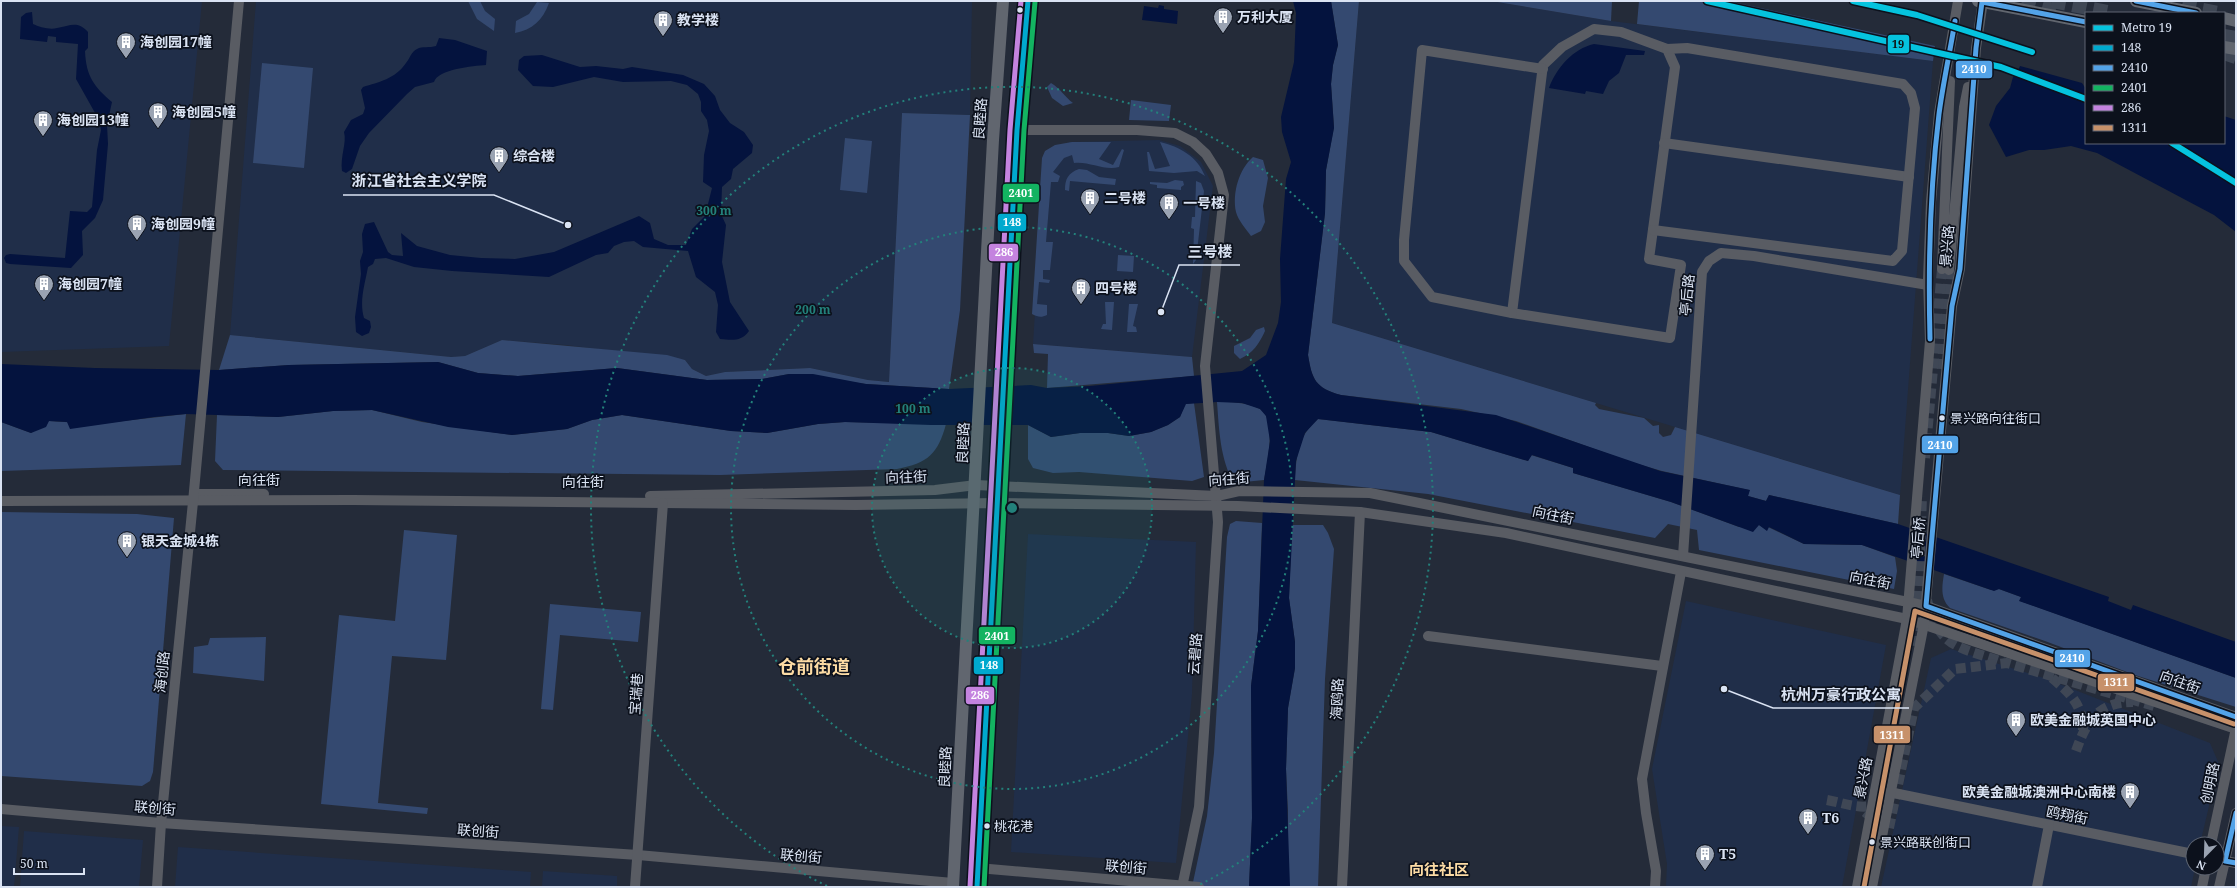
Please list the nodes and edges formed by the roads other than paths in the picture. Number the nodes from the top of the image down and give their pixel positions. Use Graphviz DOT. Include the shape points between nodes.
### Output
graph roads {
  1 [pos="239,1"];
  2 [pos="1003,1"];
  3 [pos="1028,1"];
  4 [pos="1958,1"];
  5 [pos="1981,1"];
  6 [pos="2136,1"];
  7 [pos="2191,12"];
  8 [pos="2225,18"];
  9 [pos="2236,21"];
  10 [pos="2085,22"];
  11 [pos="1950,47"];
  12 [pos="2225,47"];
  13 [pos="1976,48"];
  14 [pos="1667,49"];
  15 [pos="2236,49"];
  16 [pos="1543,69"];
  17 [pos="1017,130"];
  18 [pos="1664,142"];
  19 [pos="1909,177"];
  20 [pos="1652,230"];
  21 [pos="1928,285"];
  22 [pos="1512,313"];
  23 [pos="976,485"];
  24 [pos="998,486"];
  25 [pos="1918,490"];
  26 [pos="1936,493"];
  27 [pos="1217,496"];
  28 [pos="194,498"];
  29 [pos="1,500"];
  30 [pos="974,502"];
  31 [pos="998,502"];
  32 [pos="663,503"];
  33 [pos="1218,507"];
  34 [pos="1360,512"];
  35 [pos="1682,556"];
  36 [pos="1681,572"];
  37 [pos="1910,580"];
  38 [pos="1927,586"];
  39 [pos="1908,602"];
  40 [pos="1926,606"];
  41 [pos="1907,619"];
  42 [pos="1924,624"];
  43 [pos="1428,636"];
  44 [pos="1662,666"];
  45 [pos="2236,717"];
  46 [pos="2236,729"];
  47 [pos="1889,792"];
  48 [pos="1,809"];
  49 [pos="2236,813"];
  50 [pos="161,823"];
  51 [pos="2049,826"];
  52 [pos="2213,836"];
  53 [pos="2185,852"];
  54 [pos="638,855"];
  55 [pos="2225,861"];
  56 [pos="2236,863"];
  57 [pos="978,868"];
  58 [pos="2204,876"];
  59 [pos="2222,876"];
  60 [pos="953,885"];
  61 [pos="1182,886"];
  62 [pos="156,887"];
  63 [pos="635,887"];
  64 [pos="977,887"];
  65 [pos="1199,887"];
  66 [pos="1342,887"];
  67 [pos="1655,887"];
  68 [pos="1857,887"];
  69 [pos="1872,887"];
  70 [pos="2037,887"];
  71 [pos="2202,887"];
  72 [pos="2219,887"];
  1 -- 28 [label="street, 海创路"];
  2 -- 23 [label="main road, 良睦路"];
  3 -- 17 [label="main road"];
  4 -- 11 [label="street, 景兴路"];
  5 -- 10 [label="main road"];
  5 -- 13 [label="street, 景兴路"];
  6 -- 7 [label="main road"];
  8 -- 9 [label="main road"];
  11 -- 13 [label="street" via="1945,269 1964,107"];
  11 -- 21 [label="street, 景兴路" via="1939,113 1931,202"];
  12 -- 15 [label="main road"];
  13 -- 26 [label="street, 景兴路" via="1960,269 1952,306"];
  14 -- 16 [label="street" via="1621,32 1594,29 1562,46 1543,65"];
  14 -- 18 [label="street" via="1675,67"];
  14 -- 19 [label="street" via="1687,48 1903,84 1911,93 1915,108"];
  16 -- 22 [label="street"];
  16 -- 22 [label="street" via="1422,50 1404,261 1432,297"];
  17 -- 24 [label="main road"];
  17 -- 27 [label="street, 云碧路" via="1159,130 1175,133 1193,142 1206,154 1218,173 1224,195 1205,366"];
  18 -- 19 [label="street"];
  18 -- 20 [label="street"];
  19 -- 20 [label="street" via="1902,252 1893,261"];
  20 -- 22 [label="street" via="1649,259 1681,265 1670,338"];
  21 -- 25 [label="street, 景兴路" via="1930,341"];
  21 -- 35 [label="street, 亭后路" via="1754,256 1721,253 1709,261 1702,272"];
  23 -- 24 [label="street, 向往街"];
  23 -- 28 [label="street, 向往街" via="935,490 661,496"];
  23 -- 30 [label="main road, 良睦路"];
  24 -- 27 [label="street, 向往街"];
  24 -- 31 [label="main road"];
  25 -- 37 [label="street, 亭后桥"];
  26 -- 38 [label="street, 亭后桥"];
  27 -- 33 [label="street, 云碧路"];
  27 -- 35 [label="street, 向往街" via="1239,491 1370,493"];
  28 -- 29 [label="street, 向往街"];
  28 -- 32 [label="street, 向往街"];
  28 -- 50 [label="street, 海创路"];
  30 -- 31 [label="street, 向往街"];
  30 -- 32 [label="street, 向往街" via="855,505"];
  30 -- 60 [label="main road, 良睦路"];
  31 -- 33 [label="street, 向往街"];
  31 -- 57 [label="main road"];
  32 -- 54 [label="street, 宝瑞巷"];
  33 -- 34 [label="street, 向往街" via="1319,508"];
  33 -- 61 [label="street, 云碧路" via="1199,807"];
  34 -- 36 [label="street, 向往街" via="1506,533"];
  34 -- 66 [label="street, 海鸥路"];
  35 -- 39 [label="street, 向往街"];
  36 -- 41 [label="street, 向往街" via="1708,575"];
  36 -- 44 [label="street"];
  37 -- 39 [label="street, 景兴路"];
  38 -- 40 [label="street, 景兴路"];
  39 -- 40 [label="street, 向往街"];
  39 -- 41 [label="street, 景兴路"];
  40 -- 42 [label="street, 景兴路"];
  40 -- 45 [label="street, 向往街"];
  41 -- 42 [label="street, 向往街"];
  41 -- 68 [label="street, 景兴路"];
  42 -- 46 [label="street, 向往街"];
  42 -- 47 [label="street, 景兴路"];
  43 -- 44 [label="street"];
  44 -- 67 [label="street" via="1642,779 1656,871"];
  46 -- 52 [label="street, 创明路"];
  47 -- 51 [label="street, 鸥翔街"];
  47 -- 69 [label="street, 景兴路"];
  48 -- 50 [label="street, 联创街"];
  49 -- 55 [label="street"];
  50 -- 54 [label="street, 联创街"];
  50 -- 62 [label="street, 海创路"];
  51 -- 53 [label="street, 鸥翔街"];
  51 -- 70 [label="street"];
  54 -- 60 [label="street, 联创街"];
  54 -- 63 [label="street, 宝瑞巷"];
  55 -- 56 [label="street"];
  57 -- 61 [label="street, 联创街"];
  57 -- 64 [label="main road"];
  58 -- 71 [label="street"];
  59 -- 72 [label="street"];
  61 -- 65 [label="street, 联创街"];
}
